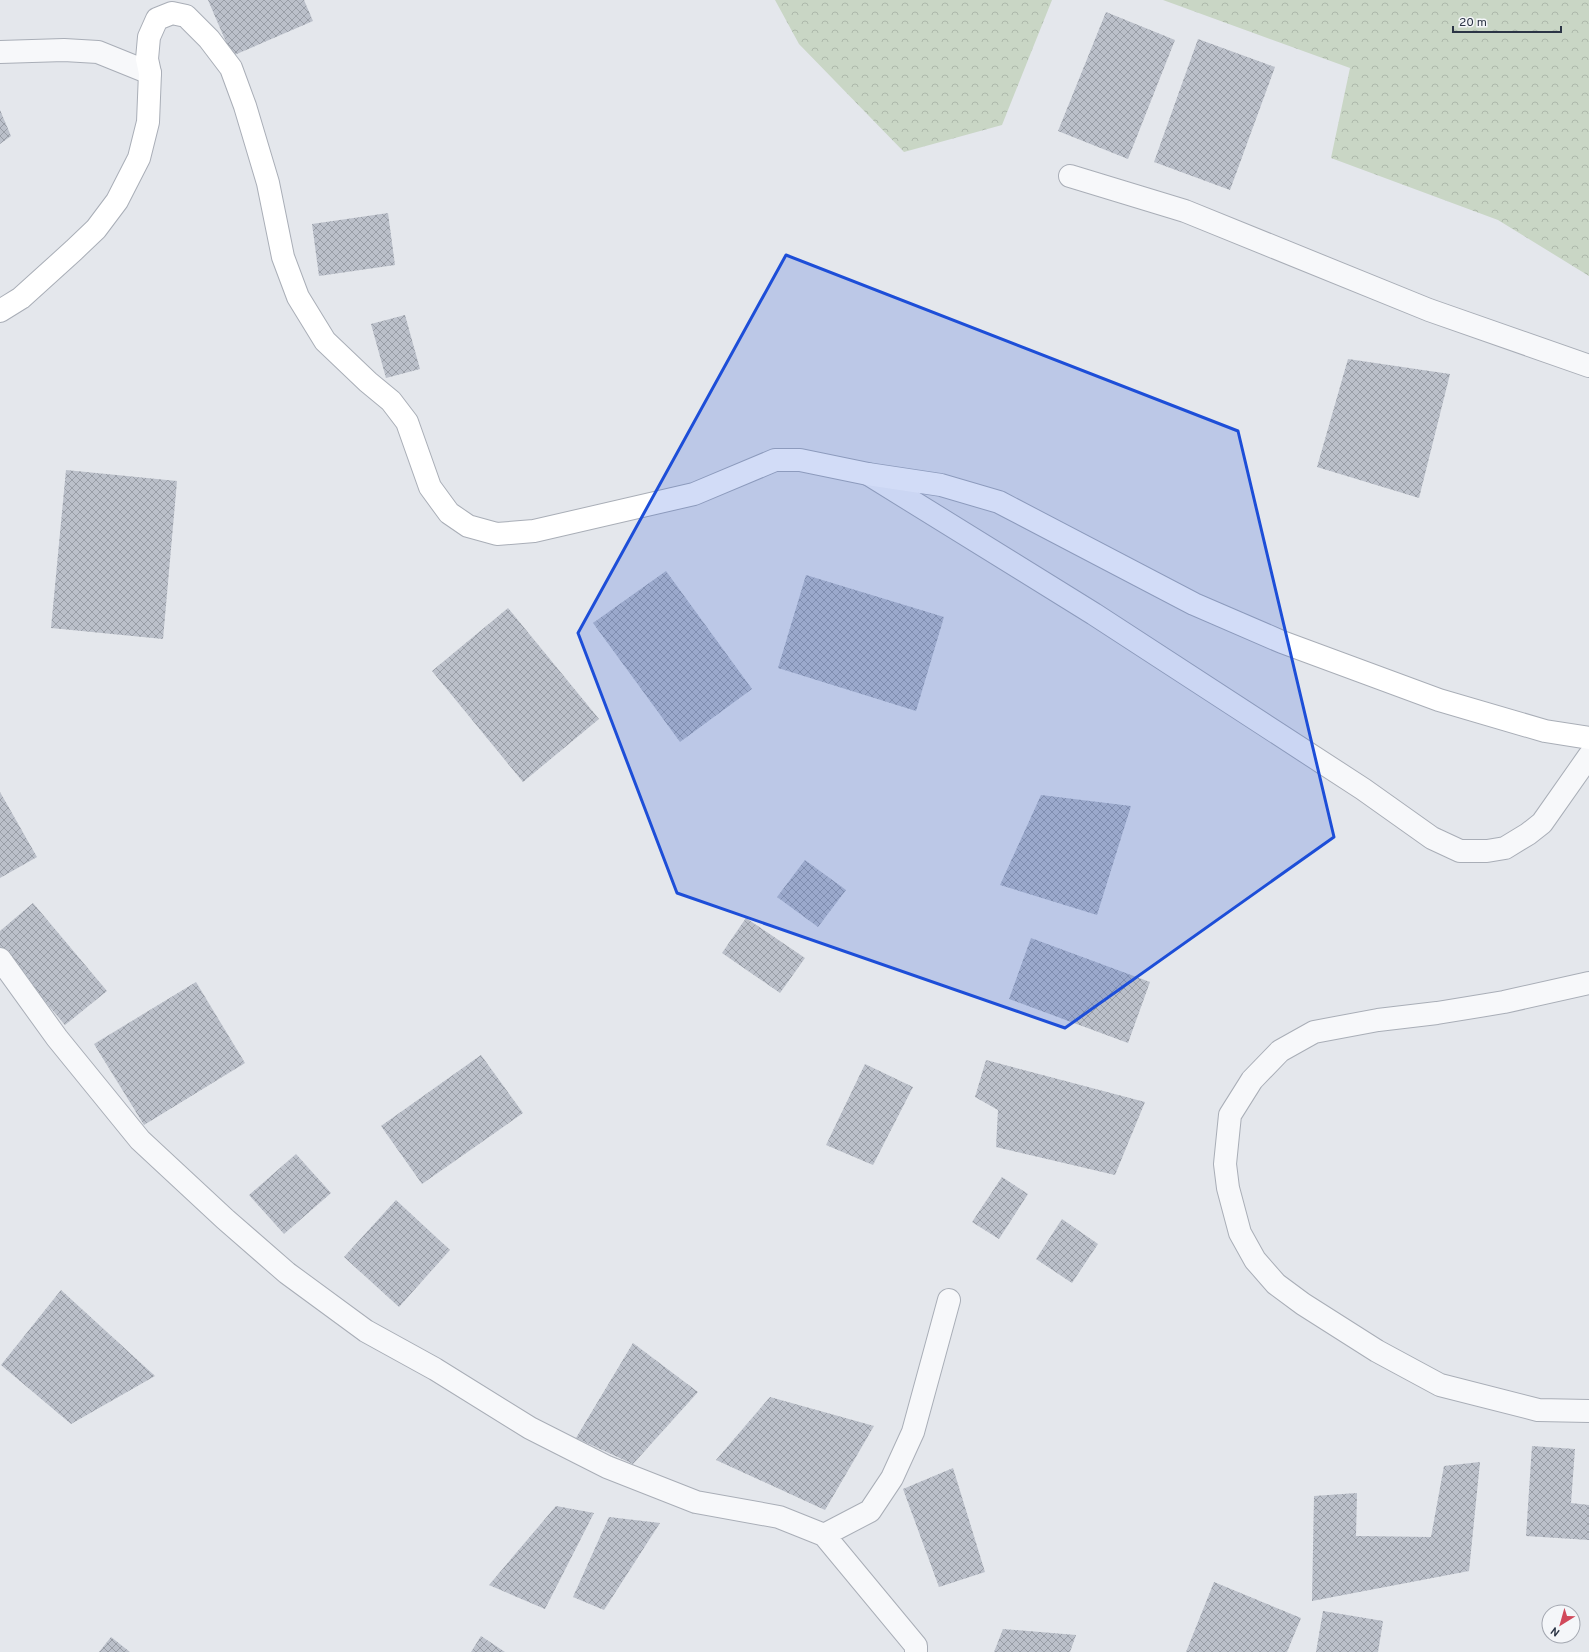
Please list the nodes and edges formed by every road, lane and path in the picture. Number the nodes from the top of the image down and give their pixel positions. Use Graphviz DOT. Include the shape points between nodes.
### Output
graph roads {
  1 [pos="0,52"];
  2 [pos="150,73"];
  3 [pos="1070,176"];
  4 [pos="0,311"];
  5 [pos="1589,366"];
  6 [pos="868,474"];
  7 [pos="1589,738"];
  8 [pos="1589,756"];
  9 [pos="0,959"];
  10 [pos="1589,983"];
  11 [pos="949,1300"];
  12 [pos="1589,1411"];
  13 [pos="824,1535"];
  14 [pos="916,1652"];
  1 -- 2 [label="street" via="98,52"];
  2 -- 4 [label="main road" via="148,122 139,158 117,201 91,235 21,298"];
  2 -- 6 [label="main road" via="147,59 149,37 157,19 172,13 186,16 209,39 231,68 268,183 283,257 298,298 325,341 392,401 407,422 430,487 449,513 468,526 497,534 534,531 694,494 775,460 800,460"];
  3 -- 5 [label="street" via="1185,211 1430,310"];
  6 -- 7 [label="main road" via="941,484 999,502 1194,604 1282,642 1439,700 1546,730"];
  6 -- 8 [label="street" via="1100,618 1363,789 1432,838 1460,851 1505,848 1528,834 1542,823 1559,802"];
  9 -- 13 [label="street" via="56,1038 140,1140 287,1273 366,1331 435,1369 530,1428 607,1467 696,1502 779,1517"];
  10 -- 12 [label="street" via="1504,1002 1314,1032 1280,1051 1252,1080 1230,1115 1225,1164 1228,1188 1240,1233 1255,1260 1276,1284 1303,1304 1377,1351 1440,1384 1538,1410"];
  11 -- 13 [label="street" via="913,1432 892,1478 870,1511"];
  13 -- 14 [label="street" via="916,1646"];
}
